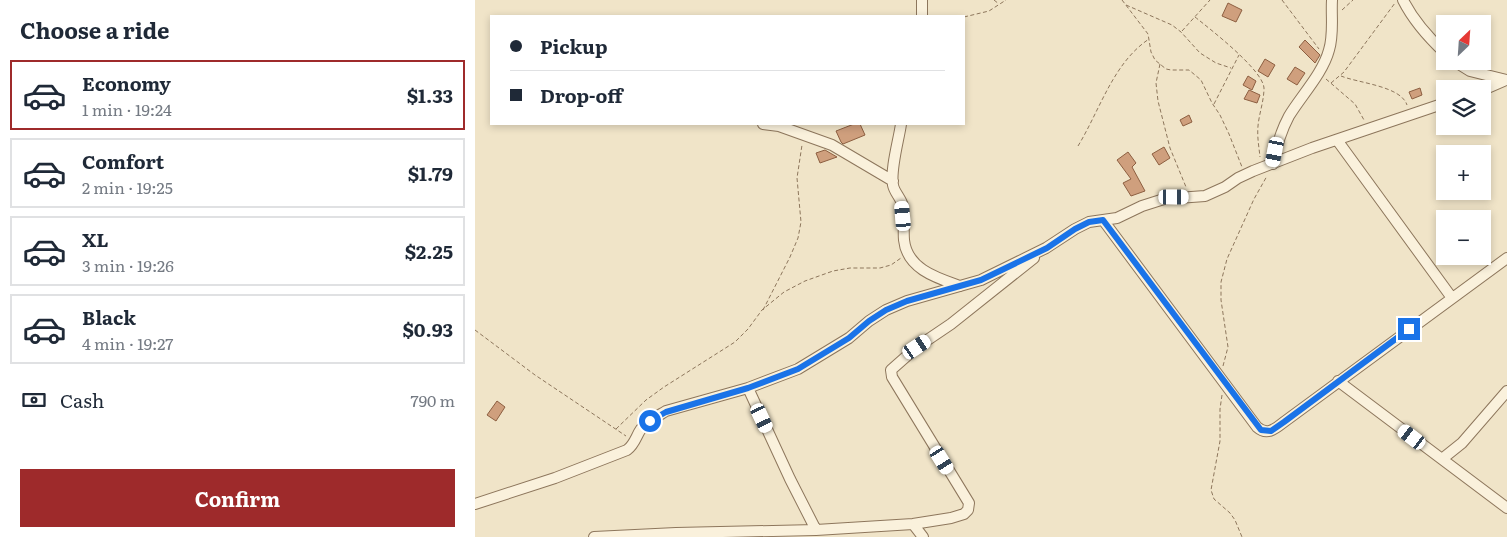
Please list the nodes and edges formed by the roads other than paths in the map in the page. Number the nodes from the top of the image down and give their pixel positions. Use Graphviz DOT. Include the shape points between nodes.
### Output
graph roads {
  1 [pos="922,0"];
  2 [pos="1332,0"];
  3 [pos="1403,0"];
  4 [pos="922,15"];
  5 [pos="1436,44"];
  6 [pos="1468,70"];
  7 [pos="1506,80"];
  8 [pos="1491,87"];
  9 [pos="1436,106"];
  10 [pos="771,125"];
  11 [pos="901,125"];
  12 [pos="1337,140"];
  13 [pos="1269,165"];
  14 [pos="893,181"];
  15 [pos="1103,220"];
  16 [pos="1047,248"];
  17 [pos="1507,258"];
  18 [pos="960,286"];
  19 [pos="1452,298"];
  20 [pos="1338,381"];
  21 [pos="748,388"];
  22 [pos="1507,391"];
  23 [pos="1442,459"];
  24 [pos="475,504"];
  25 [pos="1507,508"];
  26 [pos="913,524"];
  27 [pos="816,530"];
  28 [pos="594,537"];
  29 [pos="923,537"];
  1 -- 4 [label="street"];
  2 -- 13 [label="street" via="1329,52 1288,118"];
  3 -- 5 [label="street" via="1419,26"];
  6 -- 7 [label="street"];
  7 -- 8 [label="street"];
  9 -- 12 [label="street"];
  10 -- 14 [label="street" via="832,145"];
  11 -- 14 [label="street"];
  12 -- 13 [label="street"];
  12 -- 19 [label="street"];
  13 -- 15 [label="street" via="1205,196 1164,199 1117,218"];
  14 -- 18 [label="street" via="903,205 907,252 928,274"];
  15 -- 16 [label="street" via="1089,222"];
  15 -- 20 [label="street" via="1257,427 1271,431"];
  16 -- 18 [label="street" via="981,280"];
  16 -- 26 [label="street" via="891,370 892,377 969,503 964,514"];
  17 -- 19 [label="street"];
  18 -- 21 [label="street" via="895,306 798,369"];
  19 -- 20 [label="street"];
  20 -- 23 [label="street"];
  21 -- 24 [label="street" via="666,412 642,428 627,450"];
  21 -- 27 [label="street"];
  22 -- 23 [label="street" via="1462,443"];
  23 -- 25 [label="street"];
  26 -- 27 [label="street"];
  26 -- 29 [label="street"];
  27 -- 28 [label="street"];
}
